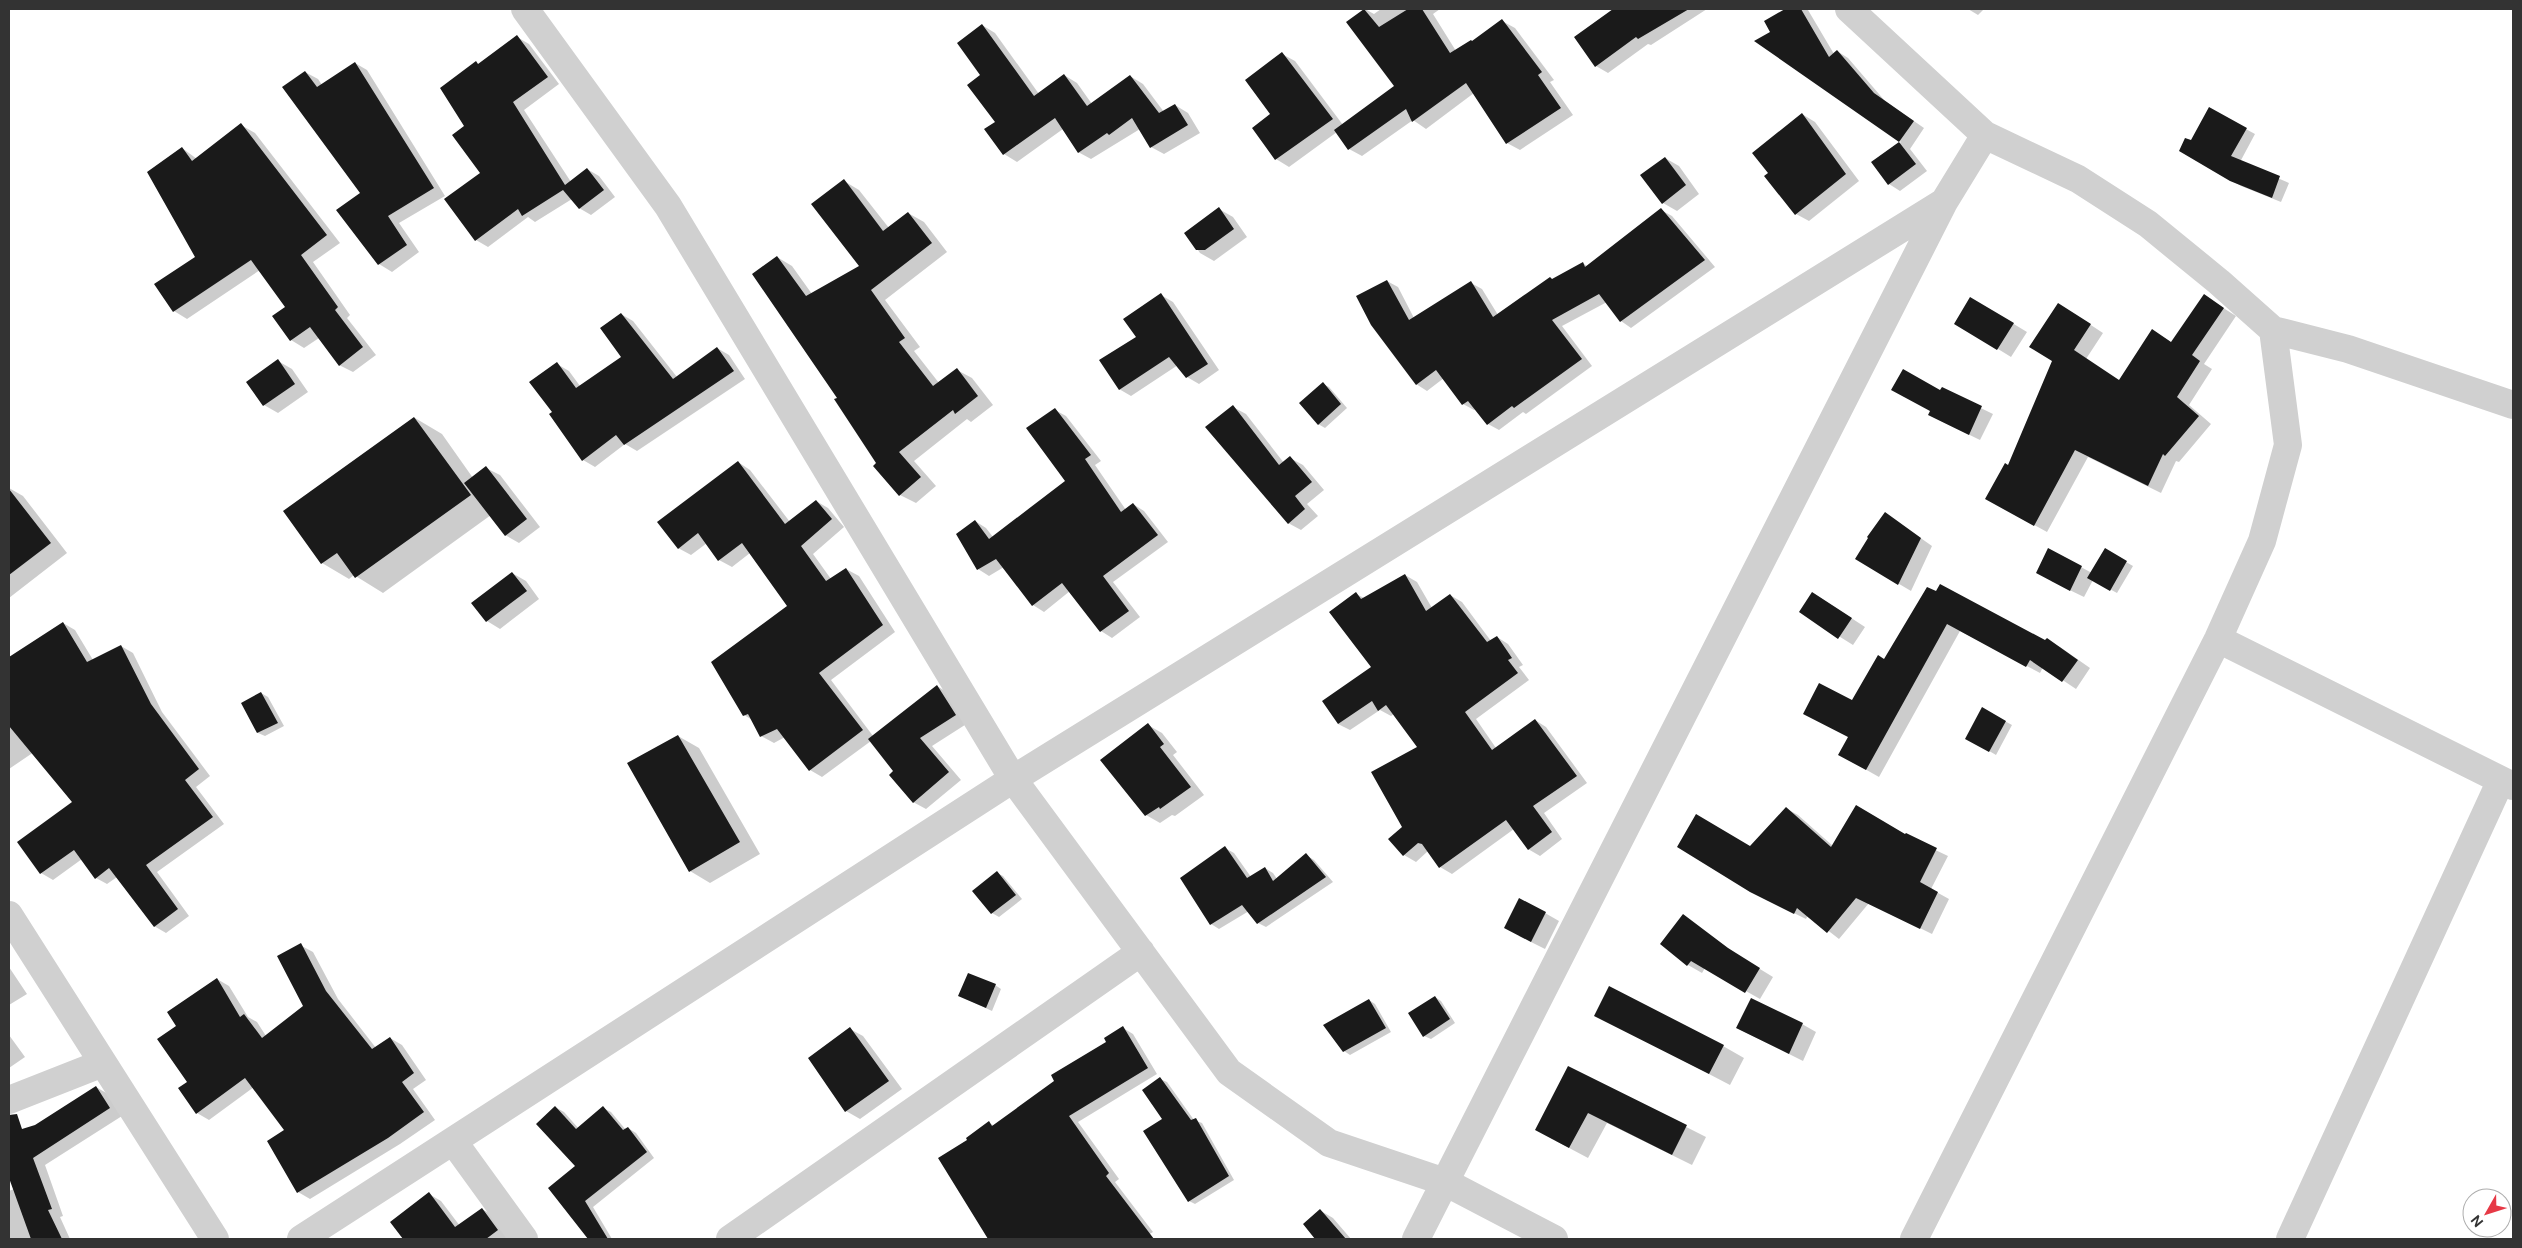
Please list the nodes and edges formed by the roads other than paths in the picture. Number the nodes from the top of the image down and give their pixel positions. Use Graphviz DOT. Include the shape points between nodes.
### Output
graph roads {
  1 [pos="525,9"];
  2 [pos="1849,9"];
  3 [pos="1985,134"];
  4 [pos="1944,202"];
  5 [pos="2273,330"];
  6 [pos="2513,405"];
  7 [pos="2218,639"];
  8 [pos="1012,779"];
  9 [pos="2507,783"];
  10 [pos="9,915"];
  11 [pos="1141,952"];
  12 [pos="103,1063"];
  13 [pos="9,1100"];
  14 [pos="453,1142"];
  15 [pos="1445,1182"];
  16 [pos="215,1239"];
  17 [pos="302,1239"];
  18 [pos="524,1239"];
  19 [pos="730,1239"];
  20 [pos="1416,1239"];
  21 [pos="1554,1239"];
  22 [pos="1914,1239"];
  23 [pos="2290,1239"];
  1 -- 8 [label="street" via="668,206"];
  2 -- 3 [label="street"];
  3 -- 4 [label="street"];
  3 -- 5 [label="street" via="2078,180 2148,224"];
  4 -- 8 [label="street"];
  4 -- 15 [label="street"];
  5 -- 6 [label="street" via="2348,349"];
  5 -- 7 [label="street" via="2288,445 2262,541"];
  7 -- 9 [label="street"];
  7 -- 22 [label="street"];
  8 -- 11 [label="street"];
  8 -- 14 [label="street"];
  9 -- 23 [label="street"];
  10 -- 12 [label="street"];
  11 -- 15 [label="street" via="1229,1072 1329,1143"];
  11 -- 19 [label="street"];
  12 -- 13 [label="street"];
  12 -- 16 [label="street"];
  14 -- 17 [label="street"];
  14 -- 18 [label="street"];
  15 -- 20 [label="street"];
  15 -- 21 [label="street"];
}
